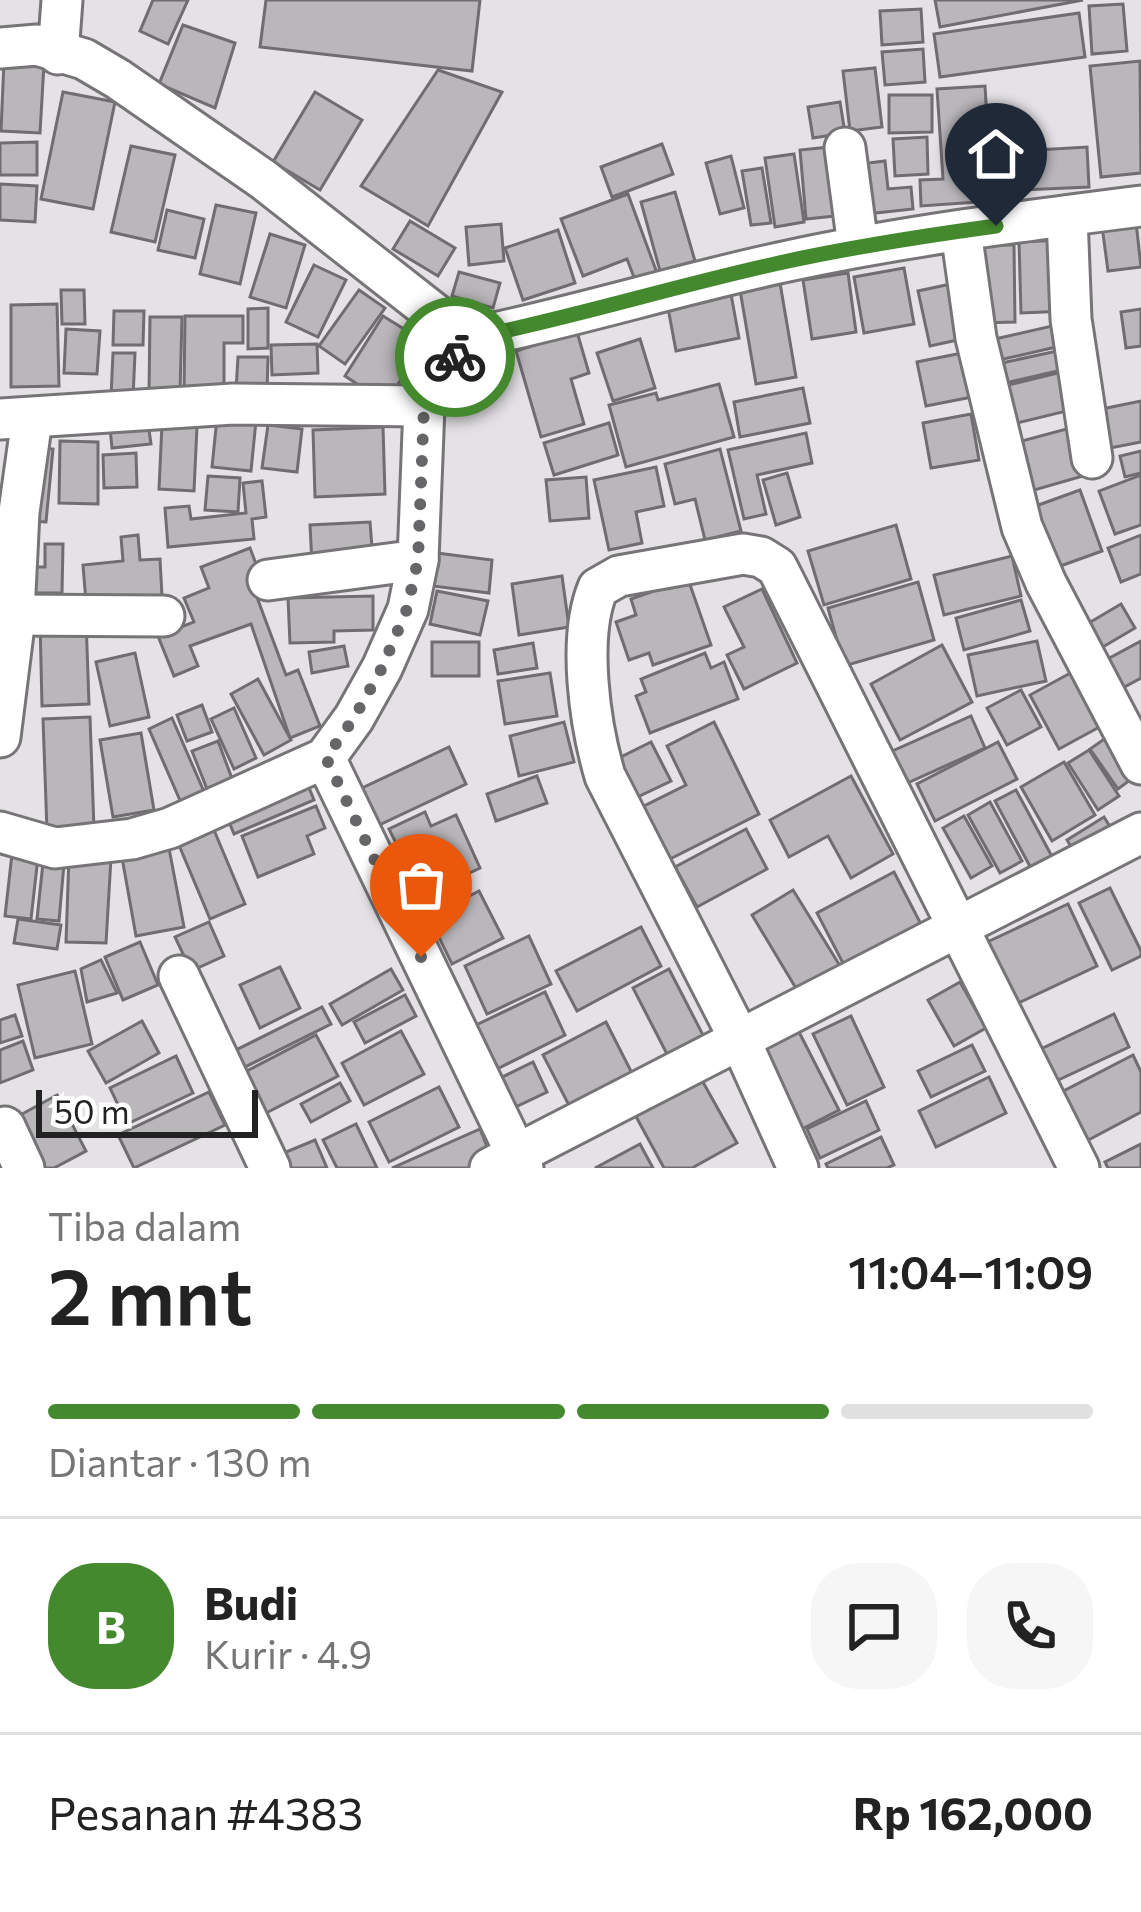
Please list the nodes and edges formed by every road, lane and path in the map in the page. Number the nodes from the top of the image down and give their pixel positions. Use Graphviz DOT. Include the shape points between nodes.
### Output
graph roads {
  1 [pos="62,0"];
  2 [pos="0,48"];
  3 [pos="58,54"];
  4 [pos="844,148"];
  5 [pos="1141,206"];
  6 [pos="1067,216"];
  7 [pos="961,231"];
  8 [pos="859,247"];
  9 [pos="467,339"];
  10 [pos="424,406"];
  11 [pos="16,419"];
  12 [pos="1093,458"];
  13 [pos="418,560"];
  14 [pos="268,580"];
  15 [pos="13,615"];
  16 [pos="164,616"];
  17 [pos="0,737"];
  18 [pos="326,758"];
  19 [pos="1141,764"];
  20 [pos="0,832"];
  21 [pos="1141,833"];
  22 [pos="956,926"];
  23 [pos="178,976"];
  24 [pos="740,1040"];
  25 [pos="5,1127"];
  26 [pos="510,1164"];
  27 [pos="24,1168"];
  28 [pos="270,1168"];
  29 [pos="798,1168"];
  30 [pos="1079,1168"];
  1 -- 3 [label="street"];
  2 -- 3 [label="street" via="37,45"];
  3 -- 9 [label="street" via="101,69 264,180"];
  4 -- 8 [label="street"];
  5 -- 6 [label="street"];
  6 -- 7 [label="street"];
  6 -- 12 [label="street" via="1071,319"];
  7 -- 8 [label="street"];
  7 -- 19 [label="street" via="976,338 1022,526"];
  8 -- 9 [label="street"];
  9 -- 10 [label="street"];
  10 -- 11 [label="street" via="233,404"];
  10 -- 13 [label="street"];
  11 -- 15 [label="street"];
  13 -- 14 [label="street"];
  13 -- 18 [label="street" via="382,668"];
  15 -- 16 [label="street"];
  15 -- 17 [label="street"];
  18 -- 20 [label="street" via="132,839 55,848"];
  18 -- 26 [label="street"];
  21 -- 22 [label="street"];
  22 -- 24 [label="street"];
  22 -- 24 [label="street" via="777,567 743,554 619,576 598,588 588,631 597,748"];
  22 -- 30 [label="street"];
  23 -- 28 [label="street"];
  24 -- 26 [label="street"];
  24 -- 29 [label="street"];
  25 -- 27 [label="street"];
}
